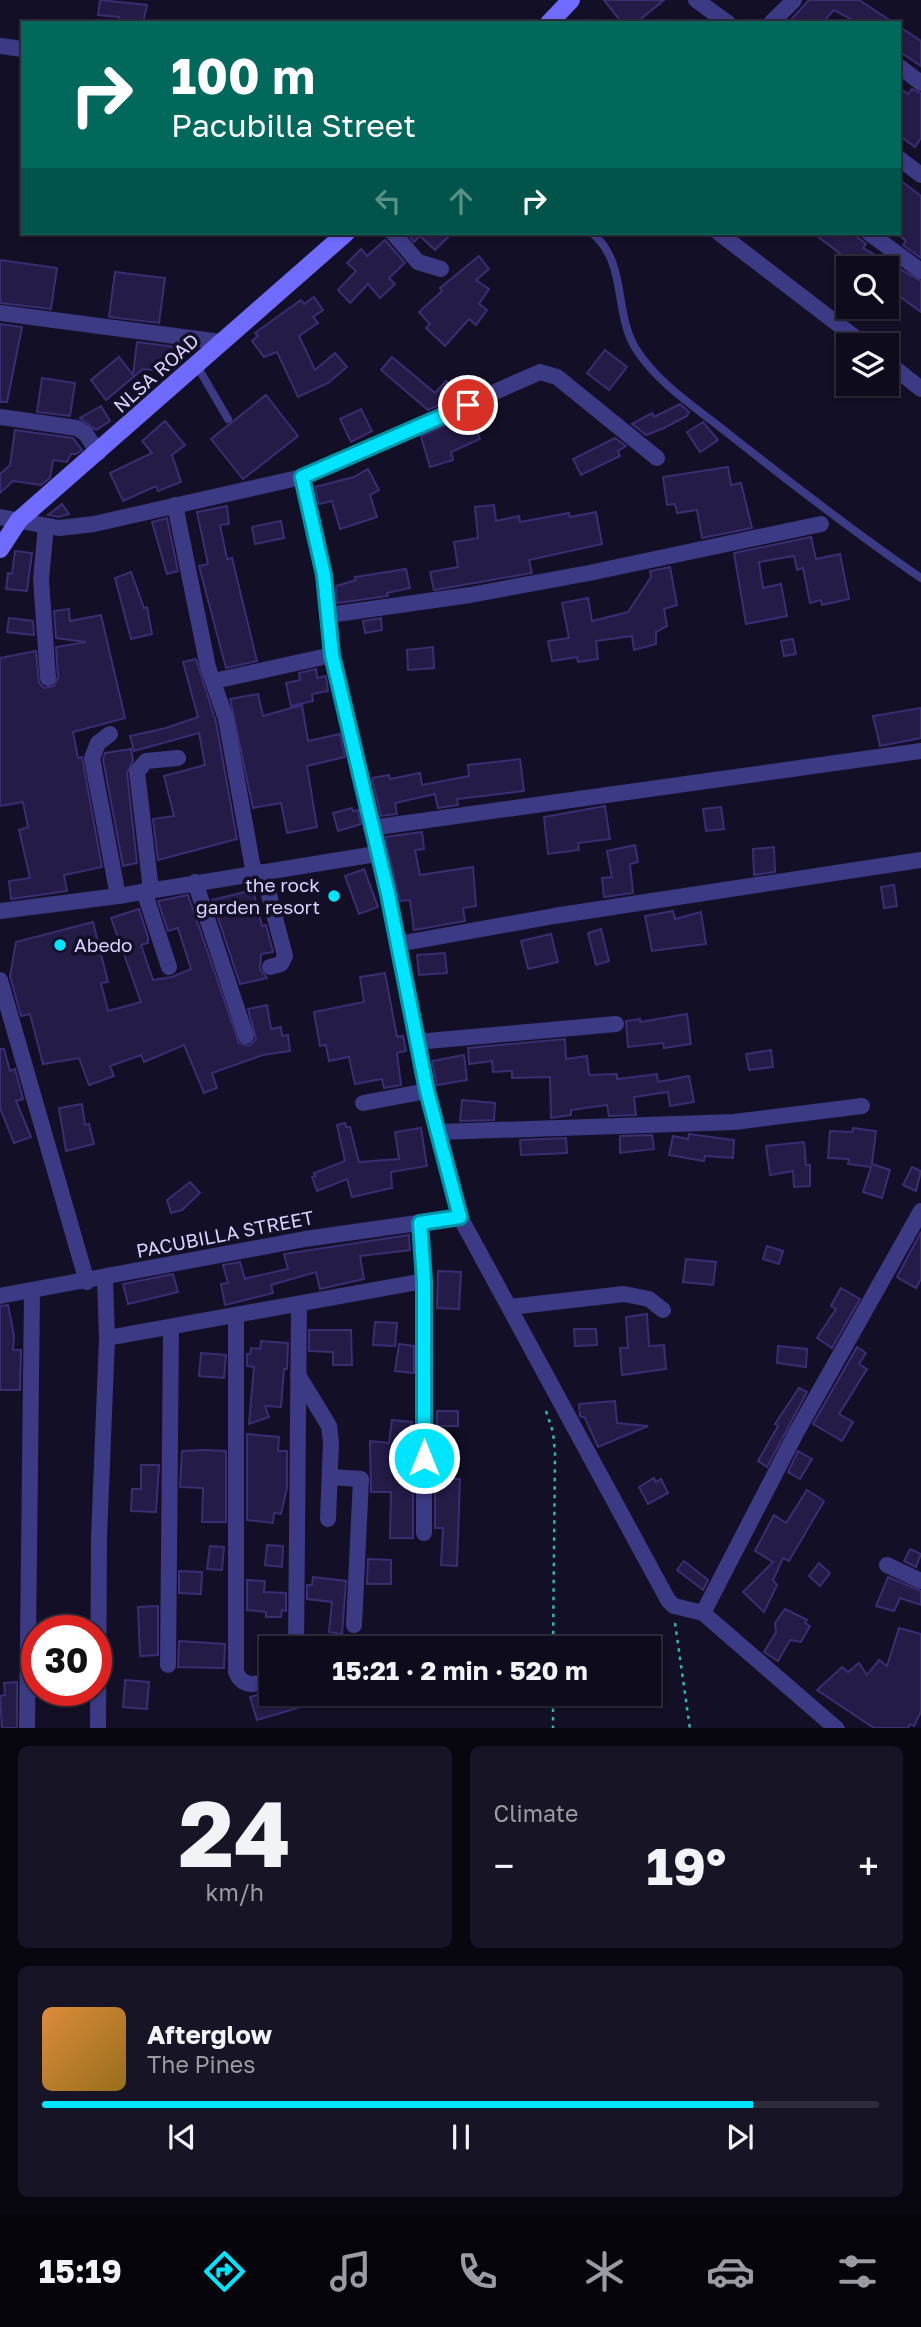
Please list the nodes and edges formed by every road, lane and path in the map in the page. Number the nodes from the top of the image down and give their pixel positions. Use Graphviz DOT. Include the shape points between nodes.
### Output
graph roads {
  1 [pos="696,0"];
  2 [pos="794,0"];
  3 [pos="565,2"];
  4 [pos="551,21"];
  5 [pos="725,21"];
  6 [pos="773,21"];
  7 [pos="0,46"];
  8 [pos="21,49"];
  9 [pos="901,68"];
  10 [pos="921,83"];
  11 [pos="901,160"];
  12 [pos="921,175"];
  13 [pos="344,235"];
  14 [pos="395,235"];
  15 [pos="594,235"];
  16 [pos="722,235"];
  17 [pos="872,235"];
  18 [pos="442,269"];
  19 [pos="921,271"];
  20 [pos="0,313"];
  21 [pos="849,333"];
  22 [pos="221,342"];
  23 [pos="197,366"];
  24 [pos="899,372"];
  25 [pos="921,389"];
  26 [pos="0,417"];
  27 [pos="228,419"];
  28 [pos="98,453"];
  29 [pos="657,458"];
  30 [pos="302,477"];
  31 [pos="175,505"];
  32 [pos="0,517"];
  33 [pos="19,520"];
  34 [pos="821,524"];
  35 [pos="46,526"];
  36 [pos="0,549"];
  37 [pos="921,578"];
  38 [pos="329,615"];
  39 [pos="332,655"];
  40 [pos="48,678"];
  41 [pos="214,681"];
  42 [pos="110,734"];
  43 [pos="921,751"];
  44 [pos="178,758"];
  45 [pos="371,828"];
  46 [pos="376,853"];
  47 [pos="921,860"];
  48 [pos="259,873"];
  49 [pos="195,882"];
  50 [pos="148,891"];
  51 [pos="118,896"];
  52 [pos="0,911"];
  53 [pos="398,944"];
  54 [pos="169,967"];
  55 [pos="270,967"];
  56 [pos="0,980"];
  57 [pos="616,1024"];
  58 [pos="246,1036"];
  59 [pos="417,1042"];
  60 [pos="427,1091"];
  61 [pos="363,1103"];
  62 [pos="862,1106"];
  63 [pos="438,1132"];
  64 [pos="921,1211"];
  65 [pos="460,1217"];
  66 [pos="420,1223"];
  67 [pos="104,1278"];
  68 [pos="424,1281"];
  69 [pos="87,1282"];
  70 [pos="32,1292"];
  71 [pos="0,1296"];
  72 [pos="299,1304"];
  73 [pos="509,1307"];
  74 [pos="663,1310"];
  75 [pos="236,1316"];
  76 [pos="171,1328"];
  77 [pos="107,1338"];
  78 [pos="298,1375"];
  79 [pos="544,1404"];
  80 [pos="331,1477"];
  81 [pos="328,1519"];
  82 [pos="424,1533"];
  83 [pos="887,1565"];
  84 [pos="921,1581"];
  85 [pos="674,1606"];
  86 [pos="702,1613"];
  87 [pos="354,1625"];
  88 [pos="296,1636"];
  89 [pos="553,1636"];
  90 [pos="168,1665"];
  91 [pos="259,1682"];
  92 [pos="553,1706"];
  93 [pos="27,1728"];
  94 [pos="98,1728"];
  95 [pos="553,1728"];
  96 [pos="690,1728"];
  97 [pos="837,1728"];
  1 -- 5 [label="street"];
  2 -- 6 [label="street"];
  3 -- 4 [label="main road"];
  7 -- 8 [label="street"];
  9 -- 10 [label="street"];
  11 -- 12 [label="street"];
  13 -- 22 [label="main road, NLSA ROAD"];
  14 -- 18 [label="street" via="418,262"];
  15 -- 37 [label="lane" via="605,244 619,279 635,348 668,386 845,527"];
  16 -- 21 [label="street"];
  17 -- 19 [label="street"];
  20 -- 22 [label="street"];
  22 -- 23 [label="main road, NLSA ROAD"];
  23 -- 27 [label="lane"];
  23 -- 28 [label="main road, NLSA ROAD"];
  24 -- 25 [label="street"];
  26 -- 28 [label="street" via="77,428"];
  28 -- 33 [label="main road, NLSA ROAD"];
  29 -- 30 [label="street" via="557,377 540,372"];
  30 -- 31 [label="street"];
  30 -- 38 [label="street"];
  31 -- 35 [label="street" via="94,524"];
  31 -- 41 [label="street" via="200,636"];
  32 -- 33 [label="street"];
  33 -- 35 [label="street"];
  33 -- 36 [label="main road, NLSA ROAD"];
  34 -- 38 [label="street" via="589,573"];
  35 -- 40 [label="street" via="41,579"];
  38 -- 39 [label="street"];
  39 -- 41 [label="street"];
  39 -- 45 [label="street"];
  41 -- 48 [label="street"];
  42 -- 51 [label="street" via="92,758"];
  43 -- 45 [label="street"];
  44 -- 50 [label="street" via="146,761 137,772"];
  45 -- 46 [label="street"];
  46 -- 48 [label="street"];
  46 -- 53 [label="street"];
  47 -- 53 [label="street"];
  48 -- 49 [label="street"];
  48 -- 55 [label="street" via="285,956 281,964"];
  49 -- 50 [label="street"];
  49 -- 58 [label="street"];
  50 -- 51 [label="street"];
  50 -- 54 [label="street"];
  51 -- 52 [label="street"];
  53 -- 59 [label="street"];
  56 -- 69 [label="street"];
  57 -- 59 [label="street"];
  59 -- 60 [label="street"];
  60 -- 61 [label="street"];
  60 -- 63 [label="street"];
  62 -- 63 [label="street" via="734,1122"];
  63 -- 65 [label="street"];
  64 -- 86 [label="street" via="796,1433"];
  65 -- 66 [label="street, PACUBILLA STREET"];
  65 -- 73 [label="street"];
  66 -- 67 [label="street, PACUBILLA STREET" via="305,1239"];
  66 -- 68 [label="street"];
  67 -- 69 [label="street, PACUBILLA STREET"];
  67 -- 77 [label="street"];
  68 -- 72 [label="street"];
  68 -- 82 [label="street"];
  69 -- 70 [label="street, PACUBILLA STREET"];
  70 -- 71 [label="street, PACUBILLA STREET"];
  70 -- 93 [label="street"];
  72 -- 75 [label="street"];
  72 -- 78 [label="street"];
  73 -- 74 [label="street" via="624,1294 649,1299"];
  73 -- 85 [label="street"];
  75 -- 76 [label="street"];
  75 -- 91 [label="street" via="236,1672 248,1684"];
  76 -- 77 [label="street"];
  76 -- 90 [label="street"];
  77 -- 94 [label="street"];
  78 -- 80 [label="street" via="329,1426"];
  78 -- 88 [label="street"];
  79 -- 89 [label="path" via="555,1453"];
  80 -- 81 [label="street"];
  80 -- 87 [label="street" via="361,1479"];
  83 -- 84 [label="street"];
  85 -- 86 [label="street"];
  85 -- 96 [label="path"];
  86 -- 97 [label="street"];
  92 -- 95 [label="path"];
}
